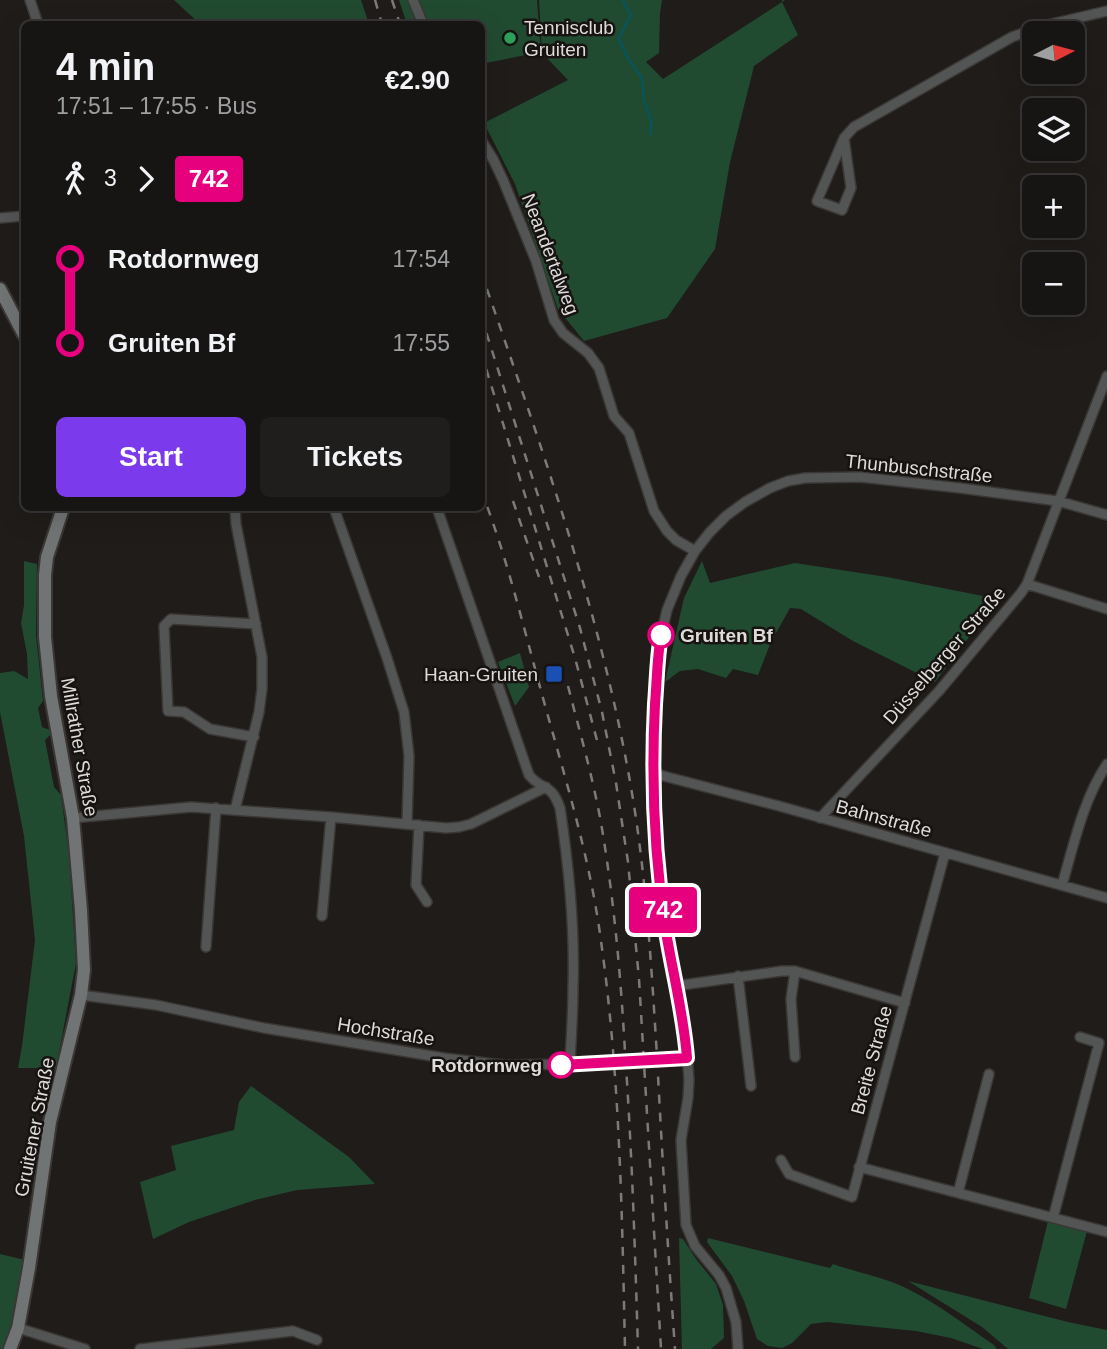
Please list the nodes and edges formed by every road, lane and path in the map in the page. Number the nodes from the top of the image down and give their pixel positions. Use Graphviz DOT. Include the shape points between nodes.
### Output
graph roads {
  1 [pos="30,0"];
  2 [pos="413,0"];
  3 [pos="1107,11"];
  4 [pos="37,21"];
  5 [pos="422,21"];
  6 [pos="844,138"];
  7 [pos="485,146"];
  8 [pos="21,216"];
  9 [pos="0,218"];
  10 [pos="0,289"];
  11 [pos="21,329"];
  12 [pos="1107,376"];
  13 [pos="1058,501"];
  14 [pos="62,511"];
  15 [pos="235,511"];
  16 [pos="335,511"];
  17 [pos="438,511"];
  18 [pos="1107,515"];
  19 [pos="695,551"];
  20 [pos="1027,584"];
  21 [pos="1107,609"];
  22 [pos="256,624"];
  23 [pos="254,737"];
  24 [pos="1107,764"];
  25 [pos="652,773"];
  26 [pos="546,787"];
  27 [pos="216,808"];
  28 [pos="235,810"];
  29 [pos="331,817"];
  30 [pos="73,818"];
  31 [pos="820,818"];
  32 [pos="407,824"];
  33 [pos="419,825"];
  34 [pos="945,853"];
  35 [pos="1062,885"];
  36 [pos="1107,898"];
  37 [pos="427,902"];
  38 [pos="322,916"];
  39 [pos="206,947"];
  40 [pos="795,971"];
  41 [pos="738,976"];
  42 [pos="675,986"];
  43 [pos="81,995"];
  44 [pos="905,1003"];
  45 [pos="1080,1037"];
  46 [pos="795,1057"];
  47 [pos="687,1058"];
  48 [pos="578,1064"];
  49 [pos="989,1074"];
  50 [pos="751,1086"];
  51 [pos="781,1160"];
  52 [pos="859,1167"];
  53 [pos="958,1193"];
  54 [pos="1053,1218"];
  55 [pos="1107,1232"];
  56 [pos="18,1328"];
  57 [pos="317,1340"];
  58 [pos="10,1349"];
  59 [pos="85,1349"];
  60 [pos="140,1349"];
  61 [pos="738,1349"];
  1 -- 4 [label="street"];
  2 -- 5 [label="street"];
  3 -- 6 [label="street" via="1012,37 862,122"];
  6 -- 6 [label="street" via="817,201 842,211 851,188"];
  7 -- 19 [label="street, Neandertalweg" via="536,261 554,320 599,368 614,416 629,433 654,511 676,540"];
  8 -- 9 [label="street"];
  10 -- 11 [label="main road"];
  12 -- 13 [label="street, Düsselberger Straße"];
  13 -- 18 [label="street, Thunbuschstraße"];
  13 -- 19 [label="street, Thunbuschstraße" via="879,478 805,478 770,488 745,502"];
  13 -- 20 [label="street, Düsselberger Straße"];
  14 -- 30 [label="main road, Millrather Straße" via="47,557 45,637"];
  15 -- 22 [label="street"];
  16 -- 32 [label="street" via="404,712 409,756"];
  17 -- 26 [label="street" via="529,775"];
  19 -- 25 [label="street, Thunbuschstraße" via="667,610 657,654"];
  20 -- 21 [label="street"];
  20 -- 31 [label="street, Düsselberger Straße" via="931,700"];
  22 -- 23 [label="street" via="262,689"];
  22 -- 23 [label="street" via="171,619 164,626 168,711 184,712 210,729"];
  23 -- 28 [label="street"];
  24 -- 35 [label="street" via="1082,815"];
  25 -- 31 [label="street, Bahnstraße"];
  25 -- 42 [label="street, Thunbuschstraße" via="656,850"];
  26 -- 33 [label="street" via="471,824 446,828"];
  26 -- 48 [label="street" via="555,794 560,808 571,899"];
  27 -- 28 [label="street"];
  27 -- 30 [label="street"];
  27 -- 39 [label="street"];
  28 -- 29 [label="street"];
  29 -- 32 [label="street"];
  29 -- 38 [label="street"];
  30 -- 43 [label="main road, Millrather Straße" via="84,951"];
  31 -- 34 [label="street, Bahnstraße"];
  32 -- 33 [label="street"];
  33 -- 37 [label="street" via="416,885"];
  34 -- 35 [label="street, Bahnstraße"];
  34 -- 44 [label="street, Breite Straße"];
  35 -- 36 [label="street, Bahnstraße"];
  40 -- 41 [label="street"];
  40 -- 44 [label="street"];
  40 -- 46 [label="street" via="791,999"];
  41 -- 42 [label="street"];
  41 -- 50 [label="street"];
  42 -- 47 [label="street, Thunbuschstraße"];
  43 -- 48 [label="street, Hochstraße" via="457,1060"];
  43 -- 56 [label="main road, Gruitener Straße" via="46,1145"];
  44 -- 52 [label="street, Breite Straße"];
  45 -- 54 [label="street" via="1099,1043"];
  47 -- 48 [label="street, Hochstraße, bridge"];
  47 -- 61 [label="street, Thunbuschstraße" via="688,1098 681,1140 686,1224 695,1246 726,1288"];
  49 -- 53 [label="street"];
  51 -- 52 [label="street, Breite Straße" via="789,1174 852,1197"];
  52 -- 53 [label="street"];
  53 -- 54 [label="street"];
  54 -- 55 [label="street"];
  56 -- 58 [label="main road, Gruitener Straße"];
  56 -- 59 [label="street"];
  57 -- 60 [label="street" via="293,1331"];
}
